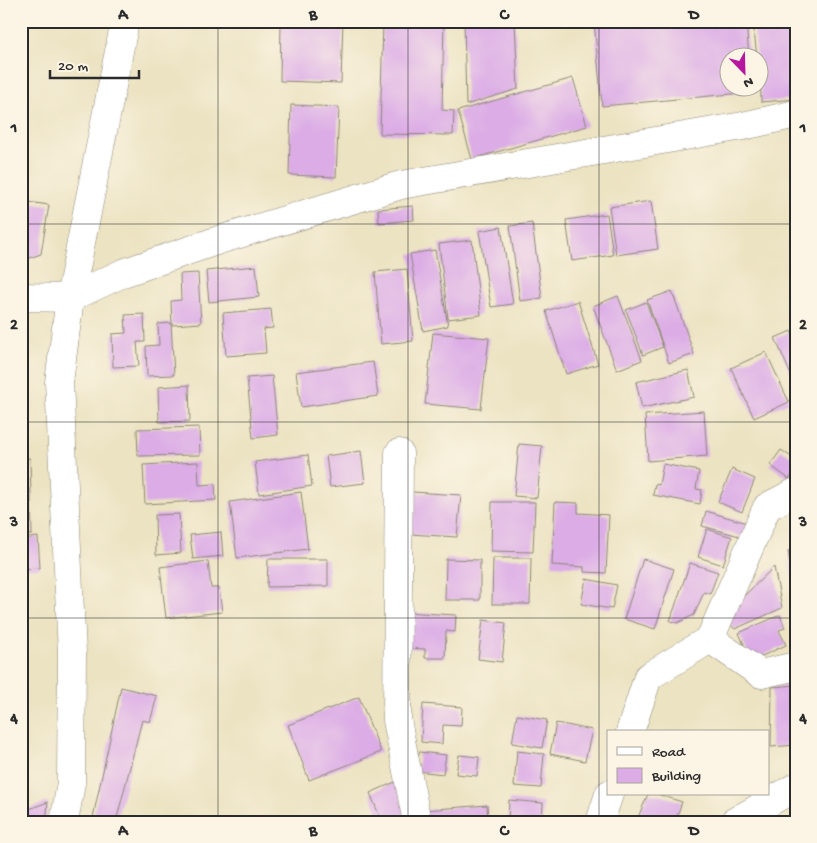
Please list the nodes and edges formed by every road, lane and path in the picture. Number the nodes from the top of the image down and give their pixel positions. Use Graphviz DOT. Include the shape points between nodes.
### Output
graph roads {
  1 [pos="125,21"];
  2 [pos="796,114"];
  3 [pos="21,297"];
  4 [pos="70,298"];
  5 [pos="399,453"];
  6 [pos="796,492"];
  7 [pos="710,639"];
  8 [pos="796,666"];
  9 [pos="631,730"];
  10 [pos="796,787"];
  11 [pos="608,796"];
  12 [pos="64,822"];
  13 [pos="417,822"];
  14 [pos="600,822"];
  15 [pos="734,822"];
  1 -- 4 [label="street"];
  2 -- 4 [label="street" via="401,185 219,240 123,273"];
  3 -- 4 [label="street"];
  4 -- 12 [label="street" via="59,382 72,653 72,783"];
  5 -- 13 [label="street" via="397,720"];
  6 -- 7 [label="street" via="767,507"];
  7 -- 8 [label="street" via="761,674"];
  7 -- 9 [label="street" via="648,677"];
  10 -- 15 [label="street"];
  11 -- 14 [label="street"];
}
